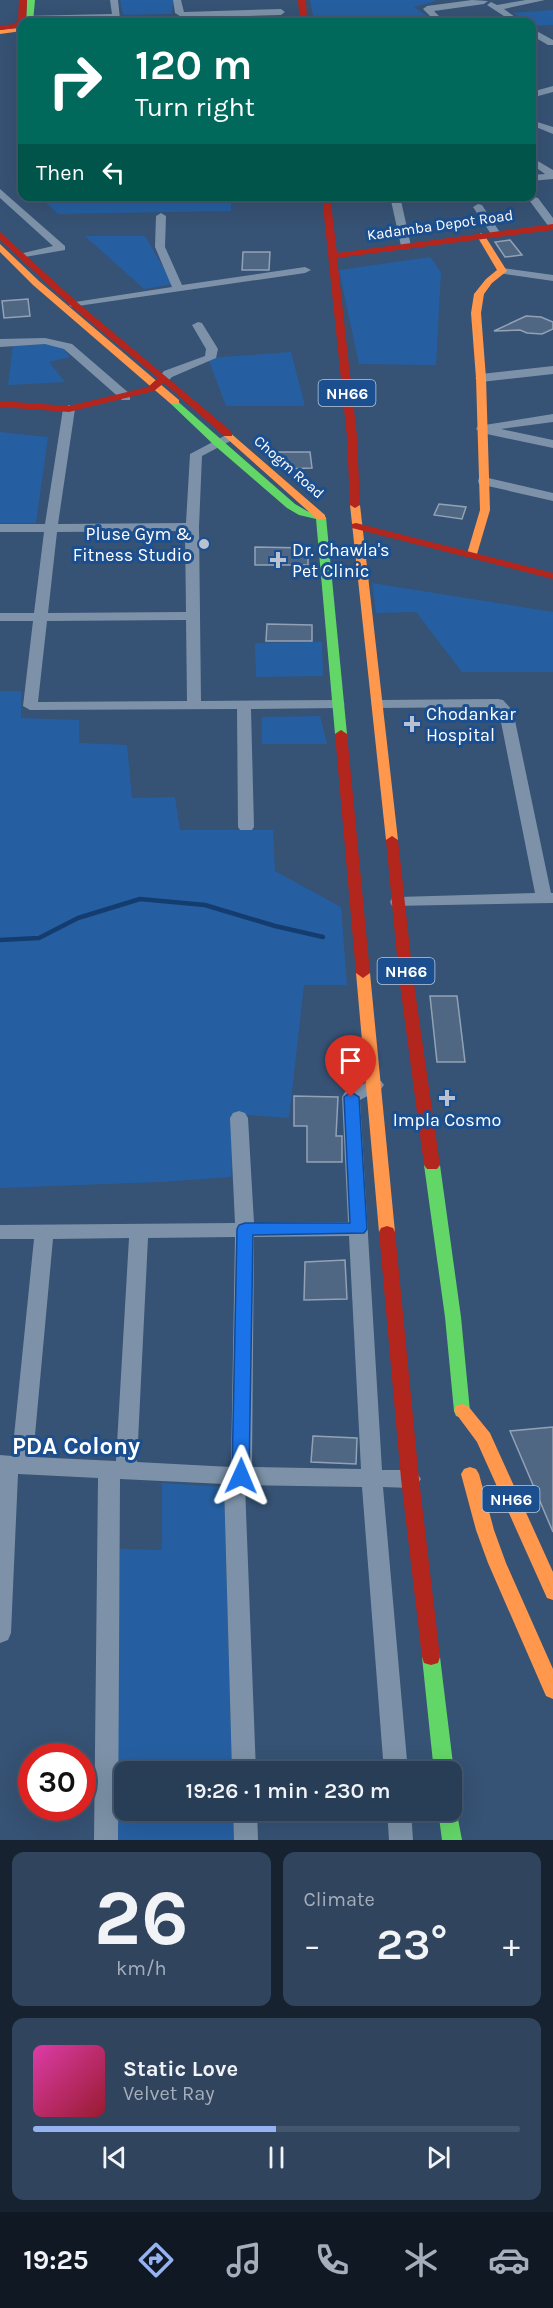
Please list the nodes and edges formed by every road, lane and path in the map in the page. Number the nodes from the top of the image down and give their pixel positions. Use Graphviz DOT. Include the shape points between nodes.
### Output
graph roads {
  1 [pos="23,0"];
  2 [pos="31,0"];
  3 [pos="114,0"];
  4 [pos="177,0"];
  5 [pos="302,0"];
  6 [pos="484,0"];
  7 [pos="540,0"];
  8 [pos="495,8"];
  9 [pos="282,12"];
  10 [pos="25,18"];
  11 [pos="27,18"];
  12 [pos="99,18"];
  13 [pos="304,18"];
  14 [pos="437,18"];
  15 [pos="511,18"];
  16 [pos="18,25"];
  17 [pos="0,30"];
  18 [pos="536,34"];
  19 [pos="552,43"];
  20 [pos="536,45"];
  21 [pos="553,89"];
  22 [pos="536,94"];
  23 [pos="536,123"];
  24 [pos="553,131"];
  25 [pos="536,163"];
  26 [pos="553,175"];
  27 [pos="536,177"];
  28 [pos="0,192"];
  29 [pos="326,201"];
  30 [pos="396,201"];
  31 [pos="535,201"];
  32 [pos="478,207"];
  33 [pos="160,216"];
  34 [pos="553,226"];
  35 [pos="496,234"];
  36 [pos="0,235"];
  37 [pos="481,236"];
  38 [pos="406,246"];
  39 [pos="0,247"];
  40 [pos="23,256"];
  41 [pos="332,256"];
  42 [pos="305,270"];
  43 [pos="502,271"];
  44 [pos="553,278"];
  45 [pos="178,288"];
  46 [pos="75,305"];
  47 [pos="198,326"];
  48 [pos="0,343"];
  49 [pos="553,370"];
  50 [pos="481,378"];
  51 [pos="160,381"];
  52 [pos="126,397"];
  53 [pos="0,404"];
  54 [pos="69,409"];
  55 [pos="553,418"];
  56 [pos="482,429"];
  57 [pos="224,440"];
  58 [pos="553,444"];
  59 [pos="484,481"];
  60 [pos="553,497"];
  61 [pos="356,526"];
  62 [pos="192,527"];
  63 [pos="0,528"];
  64 [pos="51,528"];
  65 [pos="472,554"];
  66 [pos="553,576"];
  67 [pos="193,616"];
  68 [pos="0,617"];
  69 [pos="40,617"];
  70 [pos="338,704"];
  71 [pos="378,704"];
  72 [pos="194,705"];
  73 [pos="244,705"];
  74 [pos="246,827"];
  75 [pos="548,898"];
  76 [pos="398,902"];
  77 [pos="375,1084"];
  78 [pos="239,1118"];
  79 [pos="245,1229"];
  80 [pos="359,1229"];
  81 [pos="139,1231"];
  82 [pos="0,1232"];
  83 [pos="44,1232"];
  84 [pos="10,1465"];
  85 [pos="117,1470"];
  86 [pos="470,1474"];
  87 [pos="237,1476"];
  88 [pos="372,1478"];
  89 [pos="410,1479"];
  90 [pos="553,1592"];
  91 [pos="0,1633"];
  92 [pos="553,1690"];
  93 [pos="243,1761"];
  94 [pos="395,1761"];
  95 [pos="443,1761"];
  96 [pos="245,1821"];
  97 [pos="400,1821"];
  98 [pos="449,1821"];
  99 [pos="106,1840"];
  100 [pos="246,1840"];
  101 [pos="401,1840"];
  102 [pos="452,1840"];
  1 -- 10 [label="main road"];
  2 -- 11 [label="main road"];
  3 -- 12 [label="street" via="117,17"];
  4 -- 9 [label="street" via="183,15"];
  5 -- 13 [label="main road"];
  6 -- 8 [label="street"];
  6 -- 14 [label="street" via="427,9"];
  7 -- 8 [label="street"];
  8 -- 15 [label="street"];
  16 -- 17 [label="main road"];
  18 -- 19 [label="street"];
  19 -- 20 [label="street"];
  21 -- 22 [label="street"];
  23 -- 24 [label="street"];
  25 -- 26 [label="street"];
  26 -- 27 [label="street"];
  28 -- 40 [label="street" via="61,248"];
  29 -- 41 [label="main road, NH66"];
  30 -- 38 [label="street"];
  31 -- 34 [label="street"];
  32 -- 35 [label="street"];
  33 -- 45 [label="street" via="160,248"];
  34 -- 35 [label="main road, Kadamba Depot Road"];
  35 -- 37 [label="main road, Kadamba Depot Road"];
  36 -- 40 [label="main road, Chogm Road"];
  37 -- 38 [label="main road, Kadamba Depot Road"];
  37 -- 43 [label="main road"];
  38 -- 41 [label="main road, Kadamba Depot Road"];
  39 -- 51 [label="main road, Chogm Road" via="75,316"];
  40 -- 46 [label="main road, Chogm Road"];
  41 -- 61 [label="main road, NH66" via="352,437"];
  42 -- 45 [label="street"];
  43 -- 44 [label="street"];
  43 -- 50 [label="main road" via="479,294"];
  45 -- 46 [label="street"];
  46 -- 51 [label="main road, Chogm Road"];
  47 -- 51 [label="street" via="212,349 210,358 168,374"];
  48 -- 52 [label="street" via="45,341 68,346"];
  49 -- 50 [label="street"];
  50 -- 56 [label="main road"];
  51 -- 52 [label="main road" via="151,389"];
  51 -- 57 [label="main road, Chogm Road"];
  52 -- 54 [label="main road"];
  53 -- 54 [label="main road"];
  54 -- 64 [label="street"];
  55 -- 56 [label="street"];
  56 -- 58 [label="street"];
  56 -- 59 [label="main road"];
  57 -- 62 [label="street" via="196,454"];
  57 -- 70 [label="main road, Chogm Road / NH66" via="291,506 321,517"];
  59 -- 60 [label="street"];
  59 -- 65 [label="main road" via="485,510"];
  61 -- 65 [label="main road"];
  61 -- 71 [label="main road, NH66"];
  62 -- 64 [label="street"];
  62 -- 67 [label="street"];
  63 -- 64 [label="street"];
  64 -- 69 [label="street"];
  65 -- 66 [label="main road"];
  67 -- 69 [label="street"];
  67 -- 72 [label="street"];
  68 -- 69 [label="street"];
  69 -- 72 [label="street" via="30,706"];
  70 -- 73 [label="street"];
  70 -- 77 [label="main road, NH66"];
  71 -- 75 [label="street" via="498,703 506,711"];
  71 -- 76 [label="main road, NH66"];
  72 -- 73 [label="street"];
  73 -- 74 [label="street"];
  75 -- 76 [label="street"];
  76 -- 90 [label="main road, NH66" via="462,1411 484,1438"];
  77 -- 80 [label="street" via="351,1097"];
  77 -- 89 [label="main road, NH66"];
  78 -- 79 [label="street"];
  79 -- 80 [label="street"];
  79 -- 81 [label="street"];
  79 -- 87 [label="street"];
  80 -- 88 [label="street"];
  81 -- 83 [label="street"];
  81 -- 85 [label="street"];
  82 -- 83 [label="street"];
  83 -- 84 [label="street"];
  84 -- 85 [label="street"];
  84 -- 91 [label="street"];
  85 -- 87 [label="street"];
  85 -- 99 [label="street"];
  86 -- 92 [label="main road" via="496,1563"];
  87 -- 88 [label="street"];
  87 -- 93 [label="street"];
  88 -- 89 [label="street"];
  88 -- 94 [label="street"];
  89 -- 95 [label="main road, NH66"];
  96 -- 100 [label="street"];
  97 -- 101 [label="street"];
  98 -- 102 [label="main road"];
}
